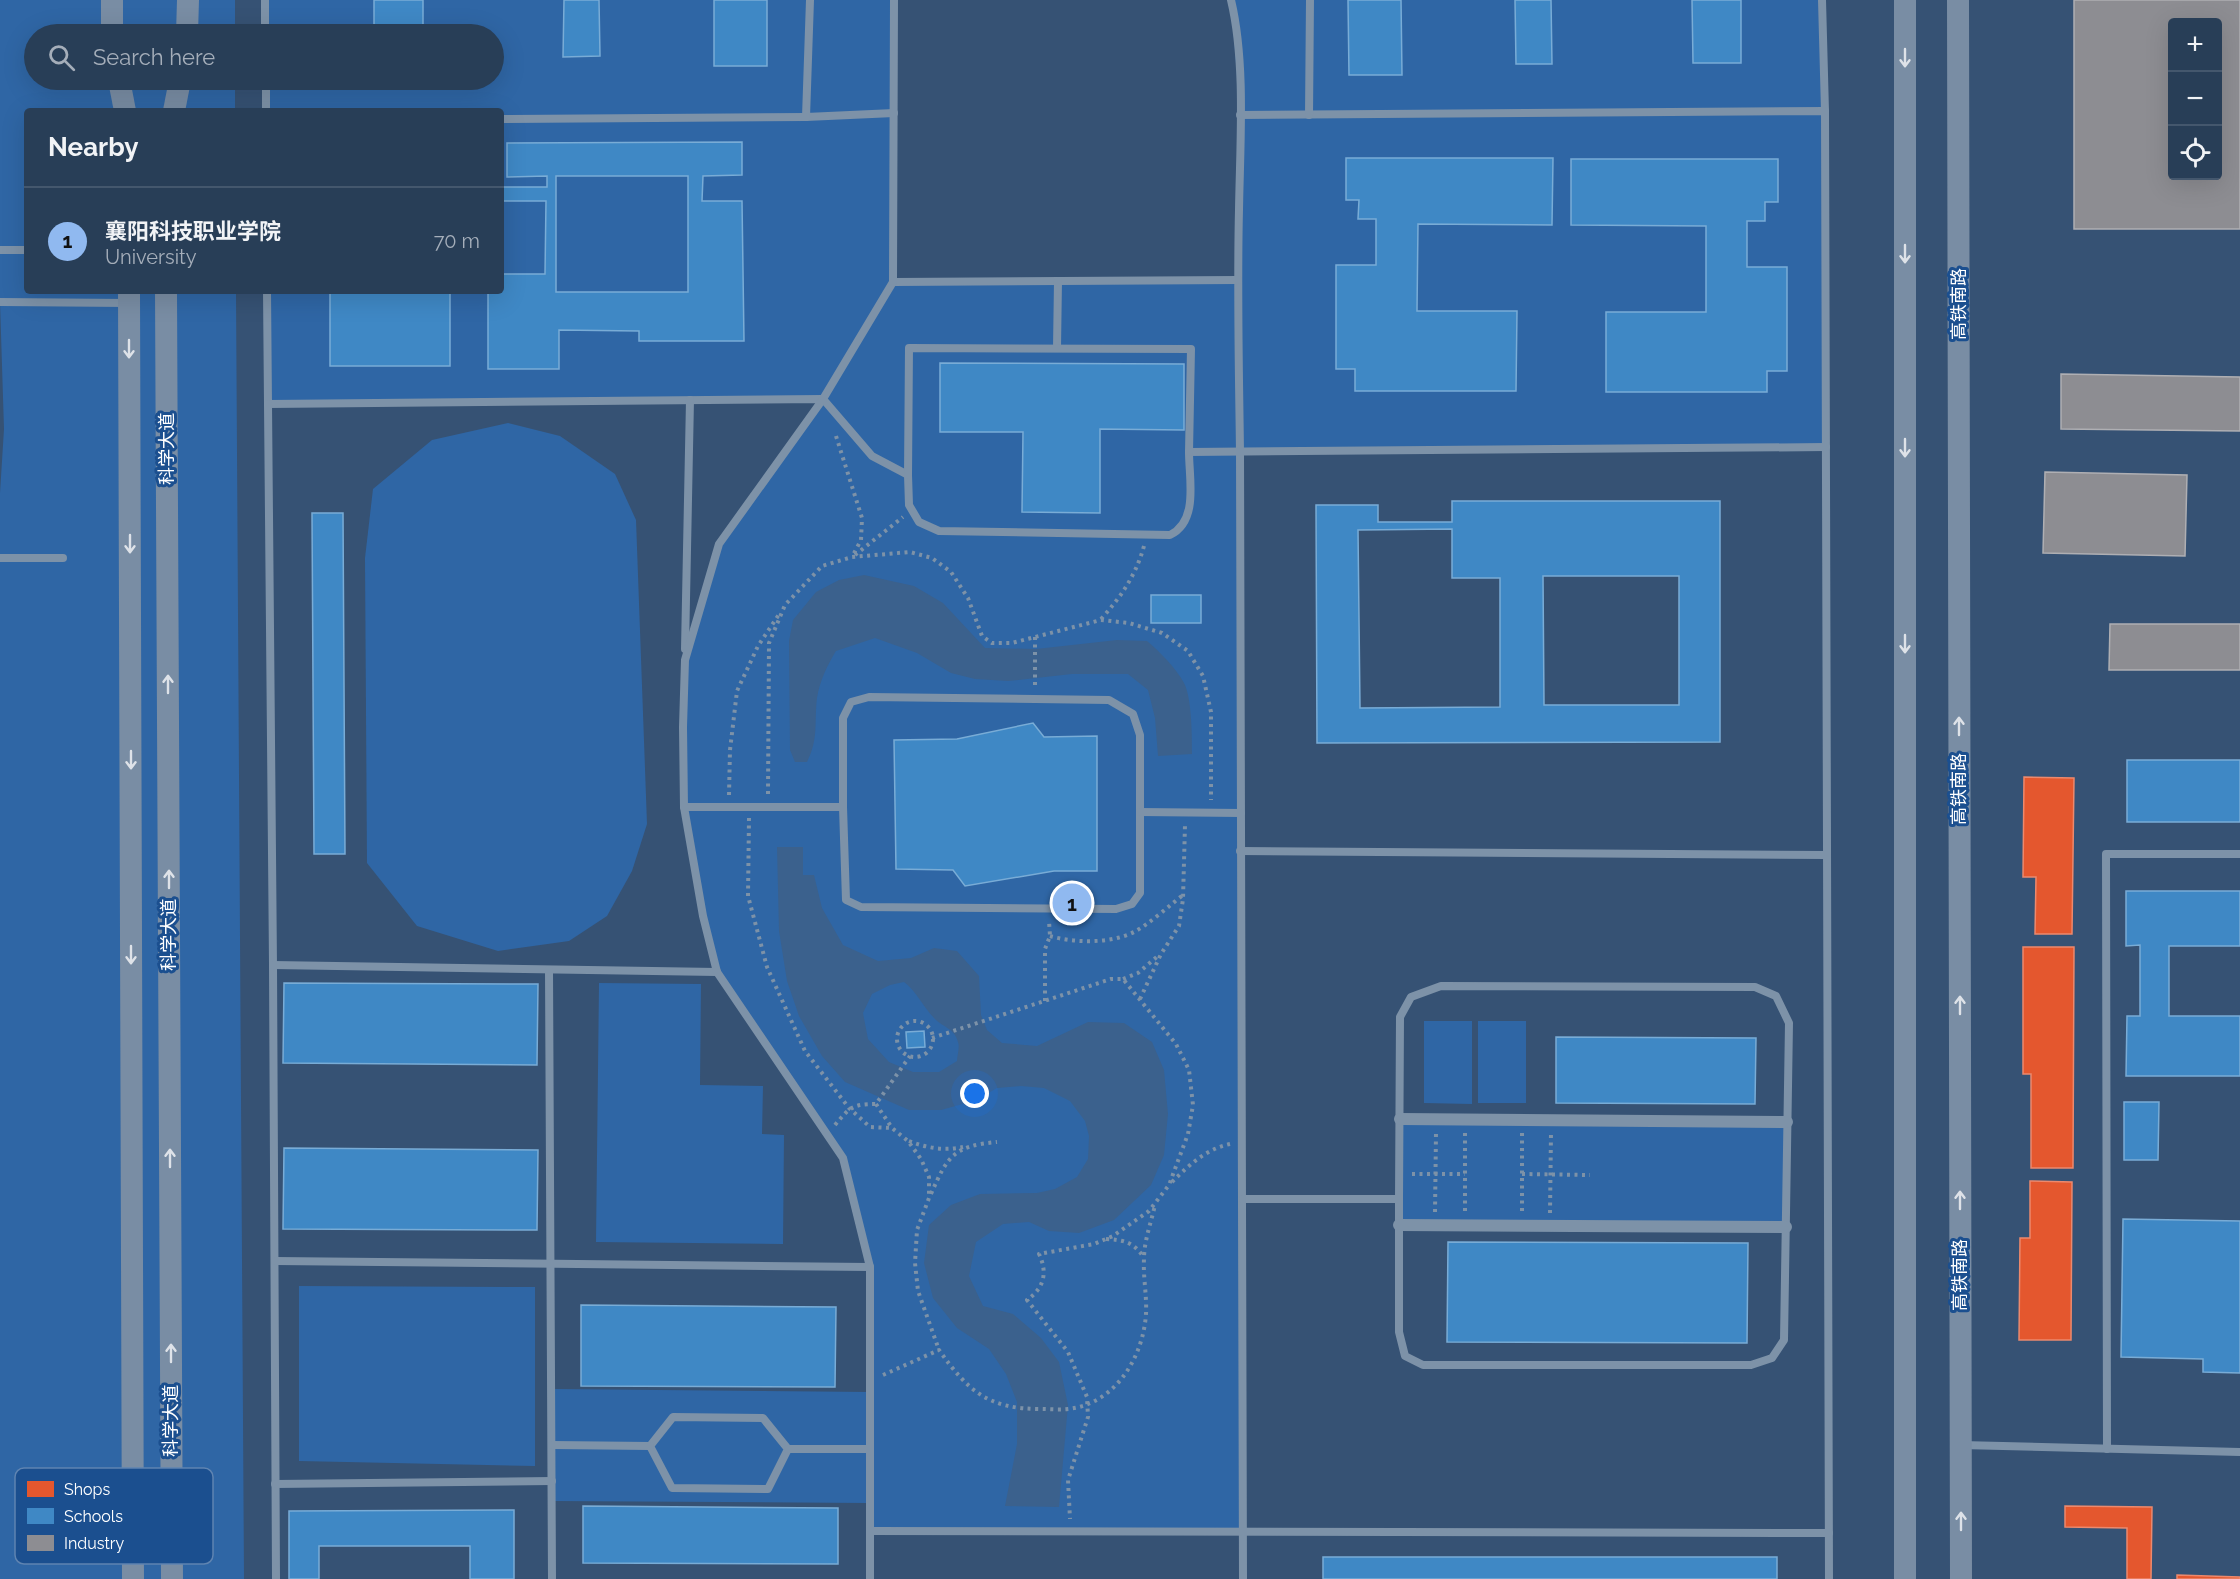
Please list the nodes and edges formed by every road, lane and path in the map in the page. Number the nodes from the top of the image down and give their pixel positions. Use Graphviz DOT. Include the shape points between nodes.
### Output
graph roads {
  1 [pos="112,0"];
  2 [pos="188,0"];
  3 [pos="265,0"];
  4 [pos="810,0"];
  5 [pos="894,0"];
  6 [pos="1231,0"];
  7 [pos="1310,0"];
  8 [pos="1822,0"];
  9 [pos="1905,0"];
  10 [pos="1958,0"];
  11 [pos="112,24"];
  12 [pos="187,24"];
  13 [pos="266,24"];
  14 [pos="121,90"];
  15 [pos="178,90"];
  16 [pos="266,90"];
  17 [pos="124,108"];
  18 [pos="175,108"];
  19 [pos="266,108"];
  20 [pos="1825,111"];
  21 [pos="894,113"];
  22 [pos="1240,115"];
  23 [pos="1309,115"];
  24 [pos="806,117"];
  25 [pos="504,119"];
  26 [pos="0,250"];
  27 [pos="24,250"];
  28 [pos="1238,280"];
  29 [pos="1058,281"];
  30 [pos="893,282"];
  31 [pos="166,294"];
  32 [pos="267,294"];
  33 [pos="129,297"];
  34 [pos="0,302"];
  35 [pos="1056,348"];
  36 [pos="823,399"];
  37 [pos="690,400"];
  38 [pos="268,404"];
  39 [pos="835,432"];
  40 [pos="1826,447"];
  41 [pos="1189,452"];
  42 [pos="1240,452"];
  43 [pos="908,475"];
  44 [pos="912,510"];
  45 [pos="1148,534"];
  46 [pos="852,557"];
  47 [pos="0,558"];
  48 [pos="63,558"];
  49 [pos="785,605"];
  50 [pos="1101,620"];
  51 [pos="1035,637"];
  52 [pos="685,660"];
  53 [pos="1035,681"];
  54 [pos="684,807"];
  55 [pos="729,807"];
  56 [pos="749,807"];
  57 [pos="768,807"];
  58 [pos="843,807"];
  59 [pos="1140,812"];
  60 [pos="1186,812"];
  61 [pos="1211,812"];
  62 [pos="1241,813"];
  63 [pos="1240,851"];
  64 [pos="2240,854"];
  65 [pos="1827,855"];
  66 [pos="1183,895"];
  67 [pos="1049,909"];
  68 [pos="1050,936"];
  69 [pos="1161,954"];
  70 [pos="273,965"];
  71 [pos="549,970"];
  72 [pos="717,972"];
  73 [pos="1123,979"];
  74 [pos="1140,999"];
  75 [pos="1046,1001"];
  76 [pos="932,1038"];
  77 [pos="910,1056"];
  78 [pos="877,1102"];
  79 [pos="849,1108"];
  80 [pos="1400,1119"];
  81 [pos="1436,1120"];
  82 [pos="1465,1120"];
  83 [pos="1522,1120"];
  84 [pos="1551,1121"];
  85 [pos="1788,1122"];
  86 [pos="892,1128"];
  87 [pos="828,1135"];
  88 [pos="908,1141"];
  89 [pos="1242,1141"];
  90 [pos="997,1142"];
  91 [pos="973,1144"];
  92 [pos="1399,1173"];
  93 [pos="1436,1174"];
  94 [pos="1465,1174"];
  95 [pos="1522,1174"];
  96 [pos="1551,1174"];
  97 [pos="1590,1175"];
  98 [pos="1169,1185"];
  99 [pos="929,1198"];
  100 [pos="1243,1199"];
  101 [pos="1399,1199"];
  102 [pos="1156,1202"];
  103 [pos="1399,1225"];
  104 [pos="1435,1225"];
  105 [pos="1465,1225"];
  106 [pos="1522,1225"];
  107 [pos="1550,1226"];
  108 [pos="1786,1227"];
  109 [pos="1105,1239"];
  110 [pos="1144,1258"];
  111 [pos="275,1261"];
  112 [pos="551,1263"];
  113 [pos="870,1267"];
  114 [pos="939,1350"];
  115 [pos="870,1381"];
  116 [pos="1087,1404"];
  117 [pos="552,1445"];
  118 [pos="1960,1445"];
  119 [pos="650,1446"];
  120 [pos="788,1449"];
  121 [pos="870,1449"];
  122 [pos="2108,1449"];
  123 [pos="2240,1452"];
  124 [pos="134,1468"];
  125 [pos="171,1468"];
  126 [pos="552,1481"];
  127 [pos="275,1484"];
  128 [pos="870,1531"];
  129 [pos="1071,1532"];
  130 [pos="1243,1533"];
  131 [pos="1829,1533"];
  132 [pos="134,1564"];
  133 [pos="172,1564"];
  134 [pos="134,1579"];
  135 [pos="172,1579"];
  136 [pos="276,1579"];
  137 [pos="552,1579"];
  138 [pos="870,1579"];
  139 [pos="1243,1579"];
  140 [pos="1829,1579"];
  141 [pos="1905,1579"];
  142 [pos="1961,1579"];
  1 -- 11 [label="main road"];
  2 -- 12 [label="main road"];
  3 -- 13 [label="lane"];
  4 -- 24 [label="lane"];
  5 -- 21 [label="lane"];
  6 -- 22 [label="lane" via="1238,27"];
  7 -- 23 [label="lane"];
  8 -- 20 [label="lane"];
  9 -- 141 [label="main road, one-way"];
  118 -- 10 [label="main road, 高铁南路, one-way"];
  14 -- 17 [label="main road"];
  15 -- 18 [label="main road"];
  16 -- 19 [label="lane"];
  20 -- 23 [label="lane"];
  20 -- 40 [label="lane"];
  21 -- 24 [label="lane"];
  21 -- 30 [label="lane"];
  22 -- 23 [label="lane"];
  22 -- 28 [label="lane"];
  24 -- 25 [label="lane"];
  26 -- 27 [label="lane"];
  28 -- 29 [label="lane"];
  28 -- 42 [label="lane"];
  29 -- 30 [label="lane"];
  29 -- 35 [label="lane"];
  30 -- 36 [label="lane"];
  125 -- 31 [label="main road, 科学大道, one-way"];
  32 -- 38 [label="lane"];
  33 -- 34 [label="lane"];
  33 -- 124 [label="main road, 科学大道, one-way"];
  35 -- 41 [label="lane" via="1191,349"];
  35 -- 43 [label="lane" via="909,348"];
  36 -- 37 [label="lane"];
  36 -- 43 [label="lane" via="872,456"];
  36 -- 52 [label="lane" via="719,544"];
  37 -- 38 [label="lane"];
  37 -- 52 [label="lane"];
  38 -- 70 [label="lane"];
  39 -- 46 [label="path" via="862,518 861,540"];
  40 -- 42 [label="lane"];
  40 -- 65 [label="lane"];
  41 -- 42 [label="lane"];
  41 -- 45 [label="lane" via="1189,513 1181,530 1170,535"];
  42 -- 62 [label="lane"];
  43 -- 44 [label="lane"];
  44 -- 45 [label="lane" via="919,522 939,531"];
  44 -- 46 [label="path"];
  45 -- 50 [label="path" via="1140,561 1122,596"];
  46 -- 49 [label="path" via="822,566"];
  46 -- 51 [label="path" via="910,552 932,558 951,572 968,598 982,636 992,643"];
  47 -- 48 [label="lane"];
  49 -- 55 [label="path" via="758,646 737,692"];
  49 -- 57 [label="path" via="769,643"];
  50 -- 51 [label="path"];
  50 -- 61 [label="path" via="1162,633 1188,651 1203,676 1211,712"];
  51 -- 53 [label="path"];
  52 -- 54 [label="lane"];
  54 -- 55 [label="lane"];
  54 -- 72 [label="lane"];
  55 -- 56 [label="lane"];
  56 -- 57 [label="lane"];
  56 -- 79 [label="path" via="748,896 767,967 806,1051"];
  57 -- 58 [label="lane"];
  58 -- 59 [label="lane" via="843,718 851,702 868,697 1109,700 1133,714 1140,735"];
  58 -- 67 [label="lane" via="846,900 861,907"];
  59 -- 60 [label="lane"];
  59 -- 67 [label="lane" via="1140,893 1132,904 1116,909"];
  60 -- 61 [label="lane"];
  60 -- 66 [label="path"];
  61 -- 62 [label="lane"];
  62 -- 63 [label="lane"];
  63 -- 65 [label="lane"];
  63 -- 89 [label="lane"];
  64 -- 122 [label="lane" via="2106,854"];
  65 -- 131 [label="lane"];
  66 -- 68 [label="path" via="1134,932 1097,941"];
  66 -- 69 [label="path" via="1179,926"];
  67 -- 68 [label="path"];
  68 -- 75 [label="path" via="1046,949"];
  69 -- 73 [label="path" via="1138,973"];
  69 -- 74 [label="path"];
  70 -- 71 [label="lane"];
  70 -- 111 [label="lane"];
  71 -- 72 [label="lane"];
  71 -- 112 [label="lane"];
  72 -- 87 [label="lane"];
  73 -- 74 [label="path"];
  73 -- 75 [label="path" via="1111,979"];
  74 -- 98 [label="path" via="1176,1044 1189,1070 1193,1105 1188,1134"];
  75 -- 76 [label="path"];
  76 -- 77 [label="path" via="926,1052"];
  76 -- 77 [label="path" via="924,1023 906,1023 898,1032 898,1044"];
  77 -- 78 [label="path"];
  78 -- 79 [label="path"];
  78 -- 86 [label="path"];
  79 -- 86 [label="path" via="870,1127"];
  79 -- 87 [label="path"];
  80 -- 81 [label="street"];
  80 -- 85 [label="lane" via="1400,1017 1411,997 1441,986 1755,987 1776,996 1789,1023"];
  80 -- 92 [label="lane"];
  81 -- 82 [label="street"];
  81 -- 93 [label="path"];
  82 -- 83 [label="street"];
  82 -- 94 [label="path"];
  83 -- 84 [label="street"];
  83 -- 95 [label="path"];
  84 -- 85 [label="street"];
  84 -- 96 [label="path"];
  85 -- 108 [label="lane"];
  86 -- 88 [label="path"];
  87 -- 113 [label="lane" via="843,1158"];
  88 -- 91 [label="path" via="950,1150"];
  88 -- 99 [label="path" via="929,1177"];
  89 -- 98 [label="path" via="1216,1147"];
  89 -- 100 [label="lane"];
  90 -- 91 [label="path"];
  91 -- 99 [label="path" via="951,1158"];
  92 -- 93 [label="path"];
  92 -- 101 [label="lane"];
  93 -- 94 [label="path"];
  93 -- 104 [label="path"];
  94 -- 105 [label="path"];
  95 -- 96 [label="path"];
  95 -- 106 [label="path"];
  96 -- 97 [label="path"];
  96 -- 107 [label="path"];
  98 -- 102 [label="path"];
  99 -- 114 [label="path" via="917,1230 915,1263 918,1291"];
  100 -- 101 [label="lane"];
  100 -- 130 [label="lane"];
  101 -- 103 [label="lane"];
  102 -- 109 [label="path" via="1149,1211"];
  102 -- 110 [label="path"];
  103 -- 104 [label="street"];
  103 -- 108 [label="lane" via="1399,1332 1405,1356 1423,1365 1751,1365 1772,1358 1784,1340"];
  104 -- 105 [label="street"];
  105 -- 106 [label="street"];
  106 -- 107 [label="street"];
  107 -- 108 [label="street"];
  109 -- 110 [label="path" via="1125,1240"];
  109 -- 116 [label="path" via="1039,1254 1045,1275 1042,1285 1027,1300 1068,1352"];
  110 -- 116 [label="path" via="1146,1314 1141,1346 1126,1375 1106,1394"];
  111 -- 112 [label="lane"];
  111 -- 127 [label="lane"];
  112 -- 113 [label="lane"];
  112 -- 117 [label="lane"];
  113 -- 115 [label="lane"];
  114 -- 115 [label="path"];
  114 -- 116 [label="path" via="957,1375 1001,1406 1068,1409"];
  115 -- 121 [label="lane"];
  116 -- 129 [label="path" via="1088,1417 1068,1480"];
  117 -- 119 [label="lane"];
  117 -- 126 [label="lane"];
  118 -- 122 [label="lane"];
  142 -- 118 [label="main road, 高铁南路, one-way"];
  119 -- 120 [label="lane" via="673,1418 764,1418"];
  119 -- 120 [label="lane" via="672,1488 768,1489"];
  120 -- 121 [label="lane"];
  121 -- 128 [label="lane"];
  122 -- 123 [label="lane"];
  126 -- 127 [label="lane"];
  126 -- 137 [label="lane"];
  127 -- 136 [label="lane"];
  128 -- 129 [label="lane"];
  128 -- 138 [label="lane"];
  129 -- 130 [label="lane"];
  130 -- 131 [label="lane"];
  130 -- 139 [label="lane"];
  131 -- 140 [label="lane"];
  132 -- 134 [label="main road, 科学大道, one-way"];
  135 -- 133 [label="main road, 科学大道, one-way"];
}
